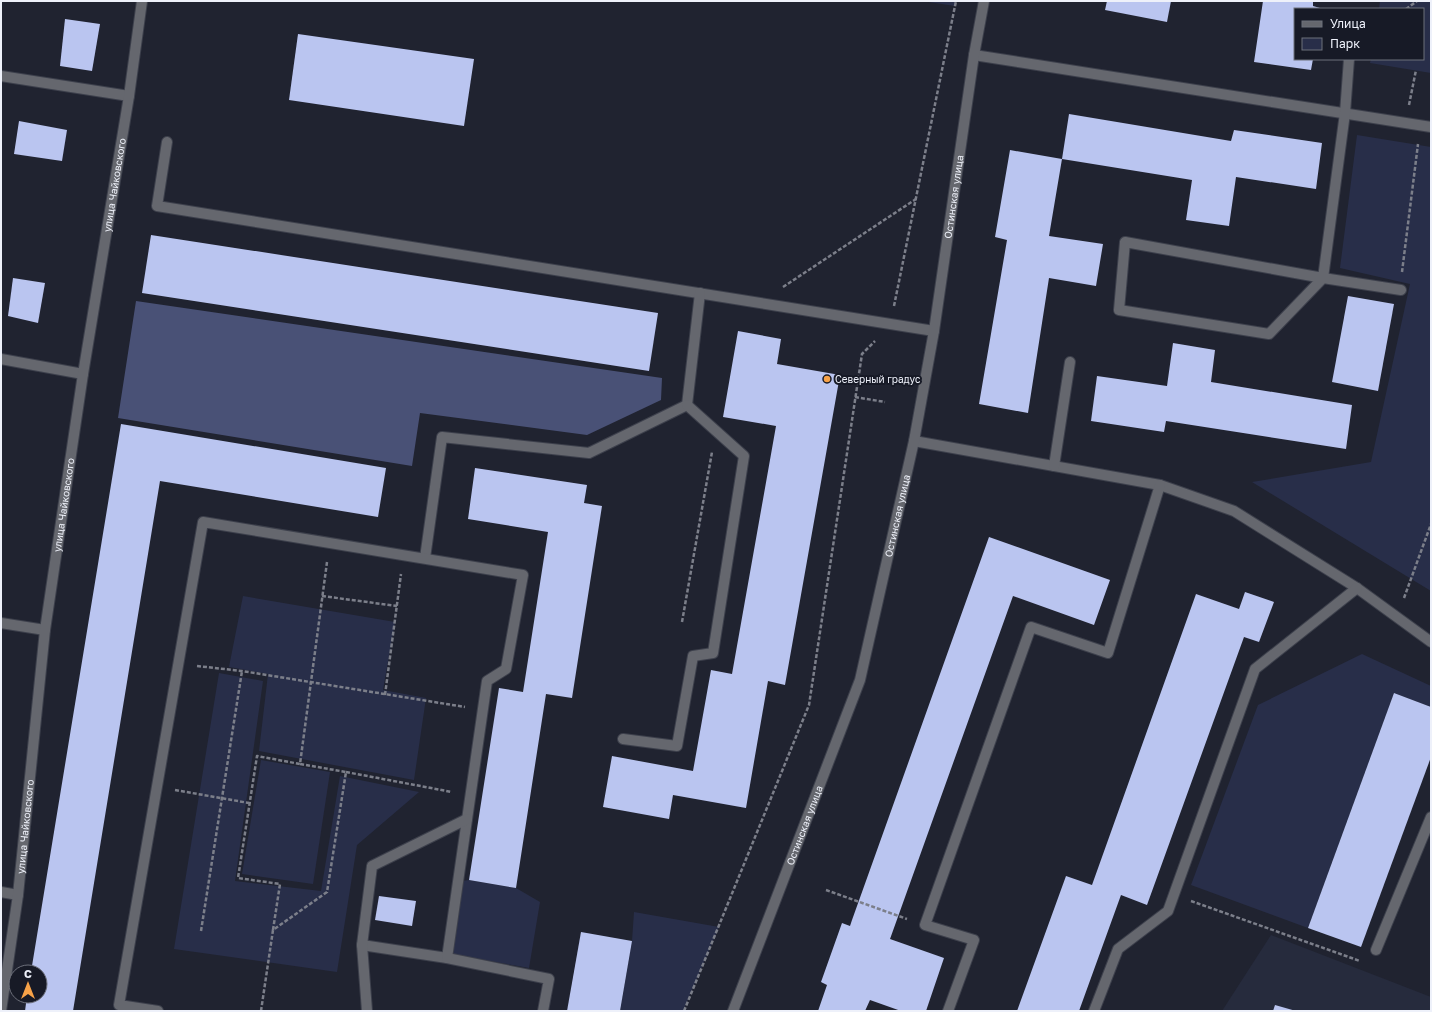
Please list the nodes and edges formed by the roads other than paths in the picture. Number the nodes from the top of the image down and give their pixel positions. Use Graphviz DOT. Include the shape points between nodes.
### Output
graph roads {
  1 [pos="142,1"];
  2 [pos="984,1"];
  3 [pos="974,55"];
  4 [pos="1350,60"];
  5 [pos="1,76"];
  6 [pos="129,96"];
  7 [pos="1345,113"];
  8 [pos="1426,126"];
  9 [pos="167,142"];
  10 [pos="1323,278"];
  11 [pos="1401,290"];
  12 [pos="700,293"];
  13 [pos="934,331"];
  14 [pos="1,360"];
  15 [pos="1070,362"];
  16 [pos="84,374"];
  17 [pos="687,405"];
  18 [pos="914,441"];
  19 [pos="1054,466"];
  20 [pos="1160,485"];
  21 [pos="425,558"];
  22 [pos="1357,588"];
  23 [pos="1,623"];
  24 [pos="45,630"];
  25 [pos="1431,642"];
  26 [pos="623,739"];
  27 [pos="1431,817"];
  28 [pos="467,820"];
  29 [pos="1,892"];
  30 [pos="18,895"];
  31 [pos="362,945"];
  32 [pos="1376,950"];
  33 [pos="447,958"];
  34 [pos="1,1011"];
  35 [pos="158,1011"];
  36 [pos="367,1011"];
  37 [pos="543,1011"];
  38 [pos="733,1011"];
  39 [pos="948,1011"];
  40 [pos="1094,1011"];
  1 -- 6 [label="street, улица Чайковского"];
  2 -- 3 [label="street, Остинская улица"];
  3 -- 7 [label="street"];
  3 -- 13 [label="street, Остинская улица"];
  4 -- 7 [label="street"];
  5 -- 6 [label="street"];
  6 -- 16 [label="street, улица Чайковского"];
  7 -- 8 [label="street"];
  7 -- 10 [label="street"];
  9 -- 12 [label="street" via="157,206"];
  10 -- 10 [label="street" via="1125,242 1119,310 1269,334"];
  10 -- 11 [label="street"];
  12 -- 13 [label="street"];
  12 -- 17 [label="street"];
  13 -- 18 [label="street, Остинская улица"];
  14 -- 16 [label="street"];
  15 -- 19 [label="street"];
  16 -- 24 [label="street, улица Чайковского"];
  17 -- 21 [label="street" via="588,453 442,437"];
  17 -- 26 [label="street" via="744,456 713,653 692,656 677,746"];
  18 -- 19 [label="street"];
  18 -- 38 [label="street, Остинская улица" via="860,680"];
  19 -- 20 [label="street"];
  20 -- 22 [label="street" via="1234,511"];
  20 -- 39 [label="street" via="1108,653 1031,627 925,925 974,940"];
  21 -- 28 [label="street" via="523,575 506,669 487,681"];
  21 -- 35 [label="street" via="203,522 119,1005"];
  22 -- 25 [label="street"];
  22 -- 40 [label="street" via="1255,669 1168,911 1118,948"];
  23 -- 24 [label="street"];
  24 -- 30 [label="street, улица Чайковского"];
  27 -- 32 [label="street"];
  28 -- 31 [label="street" via="372,866"];
  28 -- 33 [label="street"];
  29 -- 30 [label="street"];
  30 -- 34 [label="street, улица Чайковского"];
  31 -- 33 [label="street"];
  31 -- 36 [label="street"];
  33 -- 37 [label="street" via="549,979"];
}
